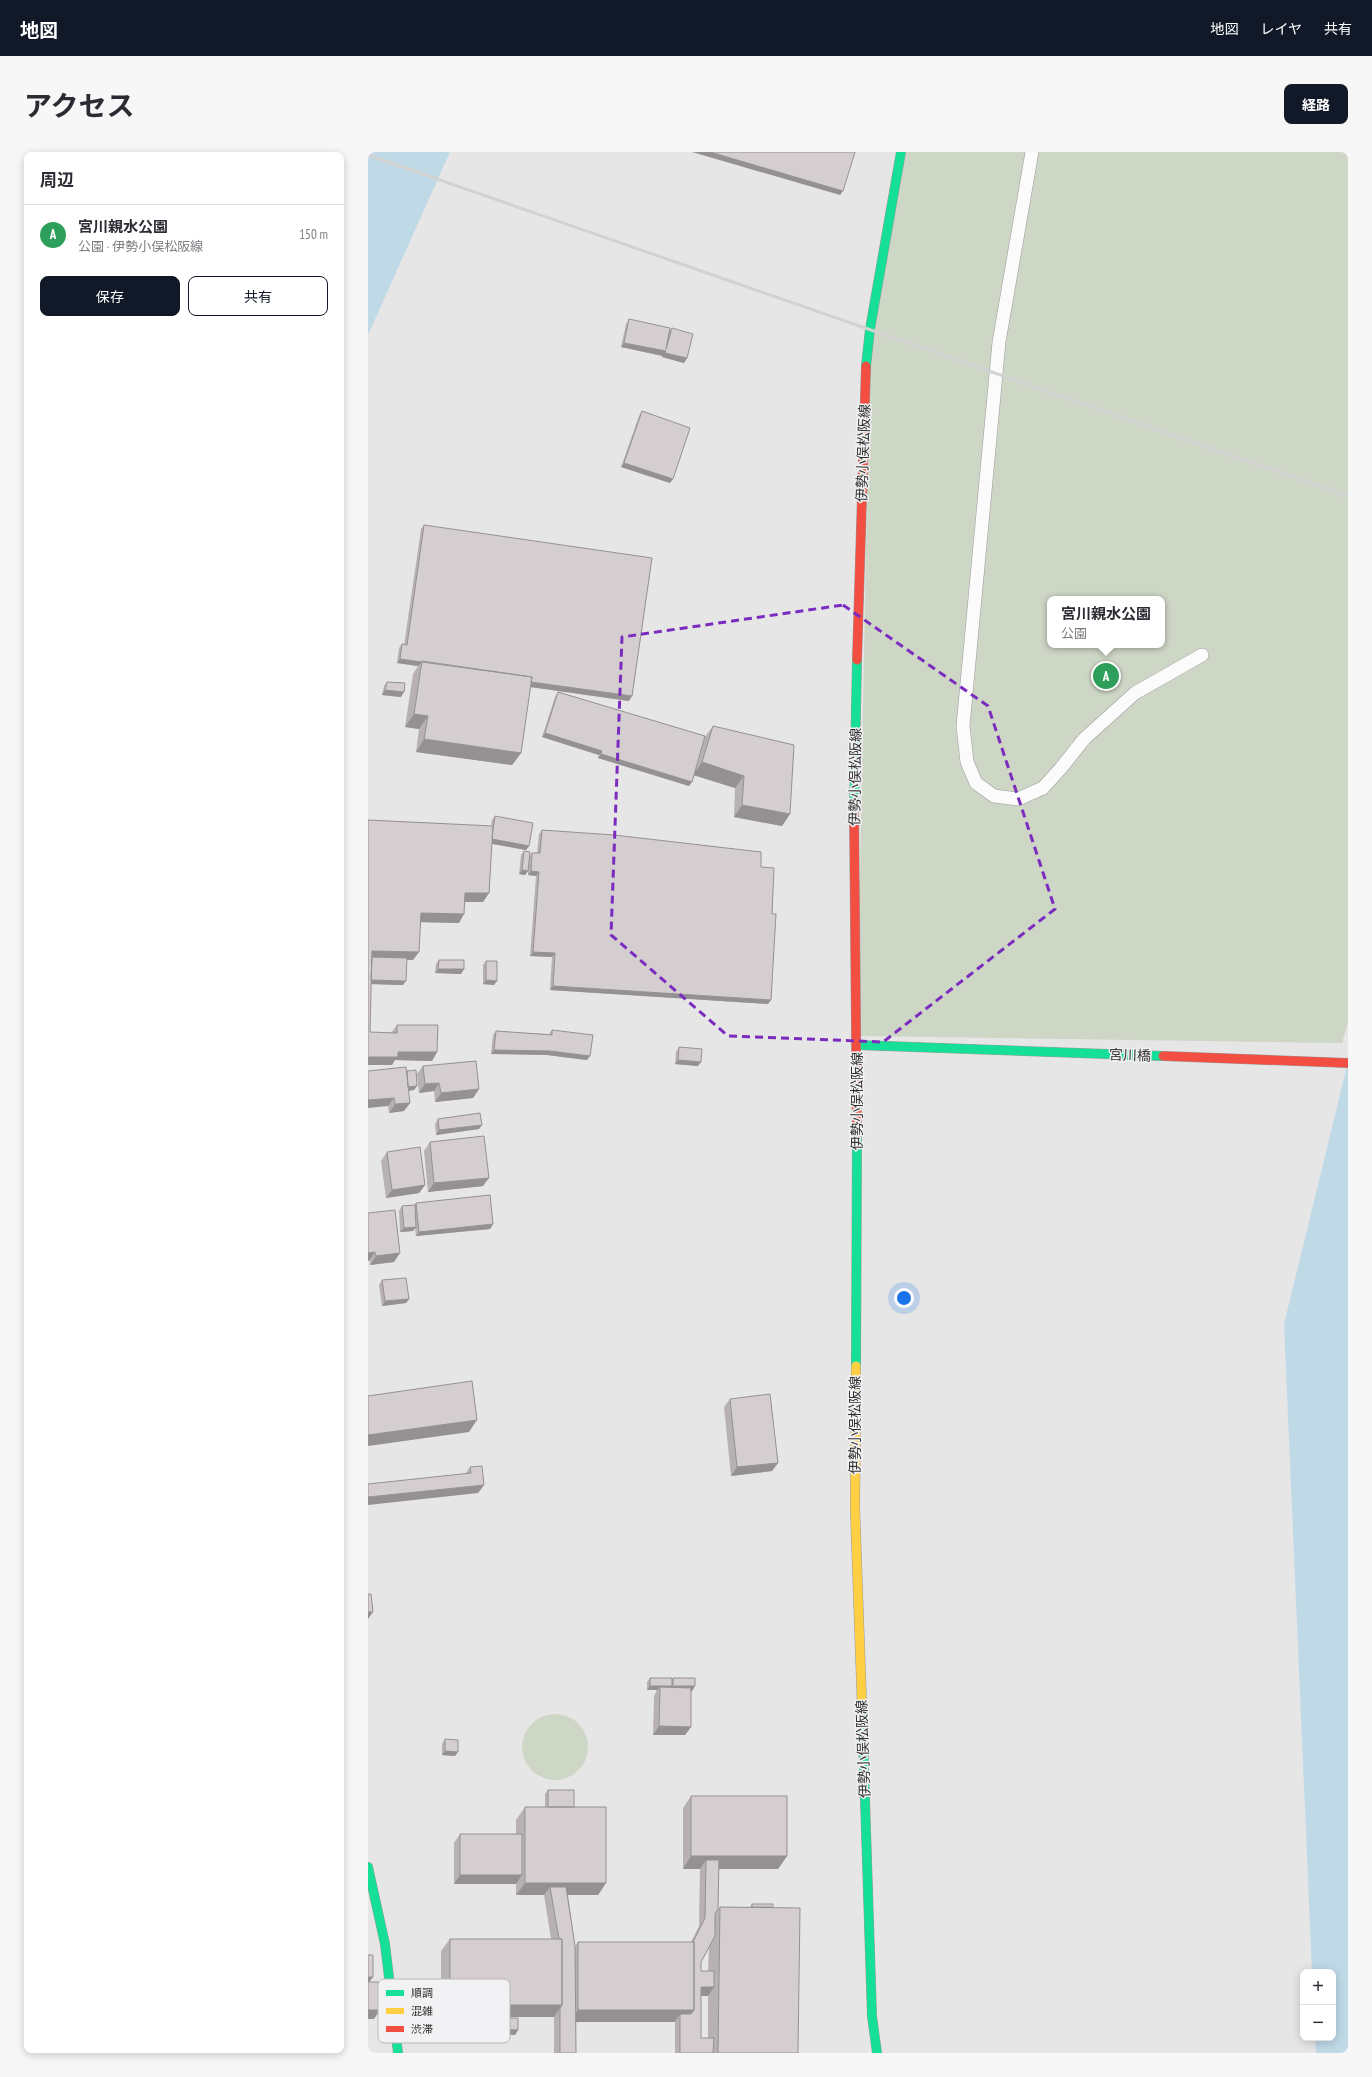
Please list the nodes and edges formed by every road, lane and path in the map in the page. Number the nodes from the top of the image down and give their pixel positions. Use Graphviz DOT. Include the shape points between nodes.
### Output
graph roads {
  1 [pos="901,152"];
  2 [pos="1032,152"];
  3 [pos="1202,655"];
  4 [pos="857,1045"];
  5 [pos="1348,1063"];
  6 [pos="368,1867"];
  7 [pos="389,1979"];
  8 [pos="397,2043"];
  9 [pos="398,2053"];
  10 [pos="877,2053"];
  1 -- 4 [label="main road, 伊勢小俣松阪線" via="866,364 854,781"];
  2 -- 3 [label="lane" via="999,342 963,726 967,762 976,783 994,796 1018,799 1043,788 1084,739 1135,693"];
  4 -- 5 [label="main road, 宮川橋"];
  4 -- 10 [label="main road, 伊勢小俣松阪線" via="855,1508 872,2016"];
  6 -- 7 [label="main road" via="385,1944"];
  8 -- 9 [label="main road"];
}
